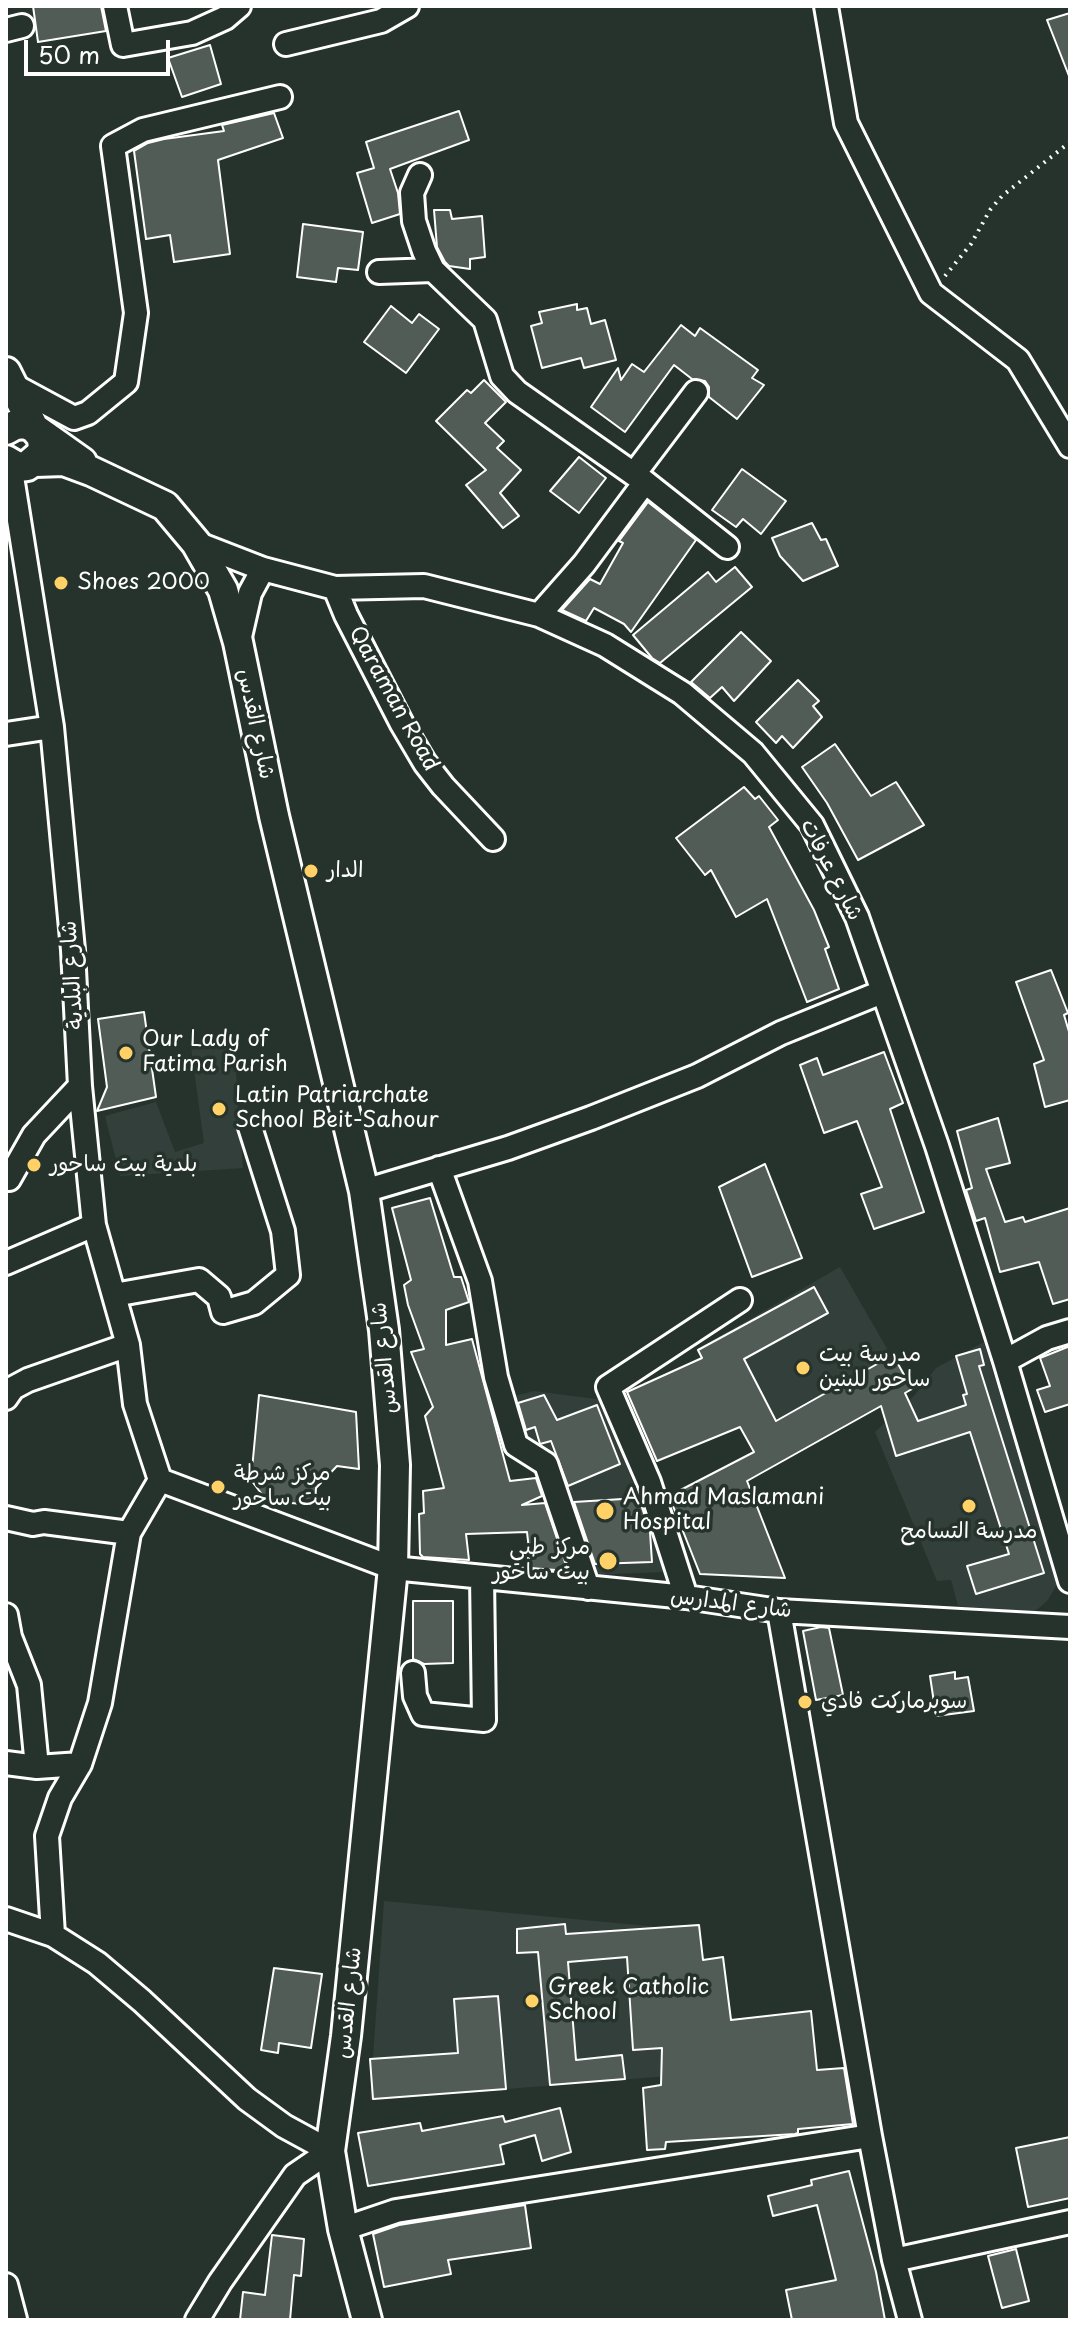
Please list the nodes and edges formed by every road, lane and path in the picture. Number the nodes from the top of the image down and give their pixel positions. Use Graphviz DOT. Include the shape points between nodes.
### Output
graph roads {
  1 [pos="115,6"];
  2 [pos="239,6"];
  3 [pos="407,6"];
  4 [pos="826,6"];
  5 [pos="286,44"];
  6 [pos="280,97"];
  7 [pos="1070,142"];
  8 [pos="420,175"];
  9 [pos="433,270"];
  10 [pos="379,272"];
  11 [pos="931,293"];
  12 [pos="9,378"];
  13 [pos="696,392"];
  14 [pos="13,429"];
  15 [pos="1070,446"];
  16 [pos="14,462"];
  17 [pos="91,471"];
  18 [pos="639,478"];
  19 [pos="196,543"];
  20 [pos="727,547"];
  21 [pos="263,569"];
  22 [pos="335,588"];
  23 [pos="539,615"];
  24 [pos="238,642"];
  25 [pos="52,727"];
  26 [pos="6,734"];
  27 [pos="493,839"];
  28 [pos="882,992"];
  29 [pos="80,1086"];
  30 [pos="250,1127"];
  31 [pos="439,1168"];
  32 [pos="7,1179"];
  33 [pos="364,1191"];
  34 [pos="94,1225"];
  35 [pos="6,1263"];
  36 [pos="114,1295"];
  37 [pos="740,1300"];
  38 [pos="1070,1331"];
  39 [pos="128,1345"];
  40 [pos="1005,1361"];
  41 [pos="6,1398"];
  42 [pos="160,1480"];
  43 [pos="8,1521"];
  44 [pos="129,1533"];
  45 [pos="393,1568"];
  46 [pos="482,1577"];
  47 [pos="1070,1581"];
  48 [pos="588,1588"];
  49 [pos="686,1597"];
  50 [pos="779,1611"];
  51 [pos="6,1615"];
  52 [pos="1070,1627"];
  53 [pos="413,1673"];
  54 [pos="6,1763"];
  55 [pos="80,1764"];
  56 [pos="37,1767"];
  57 [pos="6,1919"];
  58 [pos="53,1935"];
  59 [pos="870,2136"];
  60 [pos="330,2151"];
  61 [pos="1070,2222"];
  62 [pos="343,2229"];
  63 [pos="894,2260"];
  64 [pos="6,2285"];
  65 [pos="15,2320"];
  66 [pos="197,2320"];
  67 [pos="367,2320"];
  68 [pos="910,2320"];
  1 -- 2 [label="street" via="123,45 192,33"];
  3 -- 5 [label="street" via="381,21"];
  4 -- 11 [label="street" via="846,123"];
  6 -- 12 [label="street" via="143,130 113,146 136,313 126,382 74,418"];
  7 -- 11 [label="path" via="1002,196"];
  8 -- 9 [label="street" via="412,193 414,221"];
  9 -- 10 [label="street"];
  9 -- 18 [label="street" via="485,320 502,376 517,392"];
  11 -- 15 [label="street" via="1018,360"];
  12 -- 14 [label="main road"];
  13 -- 18 [label="street"];
  14 -- 16 [label="main road" via="41,436 43,445 41,454"];
  14 -- 17 [label="main road, شارع القدس"];
  16 -- 17 [label="main road, شارع القدس" via="64,461"];
  16 -- 25 [label="street, شارع البلدية"];
  17 -- 19 [label="main road, شارع القدس" via="165,506"];
  18 -- 20 [label="street"];
  18 -- 23 [label="street" via="584,564"];
  19 -- 21 [label="street, شارع عرفات"];
  19 -- 24 [label="main road, شارع القدس" via="223,590"];
  21 -- 22 [label="street, شارع عرفات"];
  21 -- 24 [label="street" via="250,593"];
  22 -- 23 [label="street, شارع عرفات" via="424,586"];
  22 -- 27 [label="street, Qaraman Road" via="425,763"];
  23 -- 28 [label="street, شارع عرفات" via="605,645 682,693 753,753 812,825 857,917"];
  24 -- 33 [label="main road, شارع القدس"];
  25 -- 26 [label="street"];
  25 -- 29 [label="street, شارع البلدية"];
  28 -- 31 [label="street" via="781,1033 697,1076 508,1148"];
  28 -- 40 [label="street, شارع عرفات"];
  29 -- 32 [label="street" via="34,1135"];
  29 -- 34 [label="street, شارع البلدية"];
  30 -- 36 [label="street" via="283,1231 288,1275 254,1303 223,1312 219,1297 199,1280"];
  31 -- 33 [label="street"];
  31 -- 48 [label="street" via="480,1281 496,1377 516,1445 546,1464"];
  33 -- 45 [label="main road, شارع القدس" via="384,1330 395,1465"];
  34 -- 35 [label="street"];
  34 -- 36 [label="street, شارع البلدية"];
  36 -- 39 [label="street, شارع البلدية"];
  37 -- 49 [label="street" via="608,1387 649,1482"];
  38 -- 40 [label="street"];
  39 -- 41 [label="street" via="28,1380"];
  39 -- 42 [label="street, شارع البلدية" via="135,1404"];
  40 -- 47 [label="street, شارع عرفات"];
  42 -- 44 [label="street"];
  42 -- 45 [label="street, شارع المدارس"];
  43 -- 44 [label="street"];
  44 -- 55 [label="street" via="100,1703"];
  45 -- 46 [label="street, شارع المدارس"];
  45 -- 60 [label="main road, شارع القدس"];
  46 -- 48 [label="street, شارع المدارس"];
  46 -- 53 [label="street" via="484,1720 423,1714"];
  48 -- 49 [label="street, شارع المدارس"];
  49 -- 50 [label="street, شارع المدارس"];
  50 -- 52 [label="street, شارع المدارس"];
  50 -- 59 [label="street"];
  51 -- 56 [label="street" via="29,1685"];
  54 -- 56 [label="street"];
  55 -- 56 [label="street"];
  55 -- 58 [label="street" via="60,1798 47,1836"];
  57 -- 58 [label="street"];
  58 -- 60 [label="street" via="142,2001 247,2099"];
  59 -- 62 [label="street" via="396,2211"];
  59 -- 63 [label="street"];
  60 -- 62 [label="main road, شارع القدس"];
  60 -- 66 [label="street" via="295,2175"];
  61 -- 63 [label="street"];
  62 -- 67 [label="main road, شارع القدس"];
  63 -- 68 [label="street"];
  64 -- 65 [label="street"];
}
